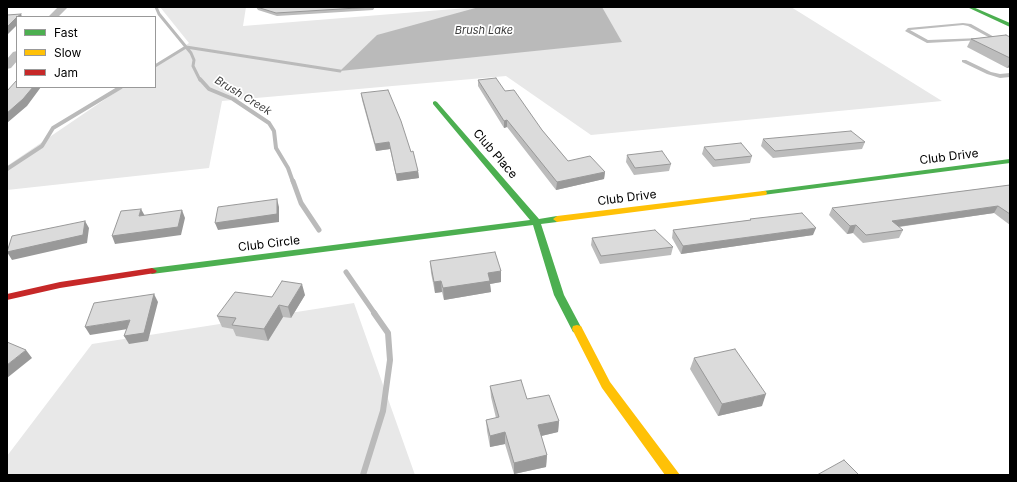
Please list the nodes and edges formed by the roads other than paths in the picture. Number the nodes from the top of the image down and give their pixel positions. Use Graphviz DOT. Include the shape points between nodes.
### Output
graph roads {
  1 [pos="63,7"];
  2 [pos="969,7"];
  3 [pos="54,16"];
  4 [pos="1010,25"];
  5 [pos="1002,37"];
  6 [pos="994,38"];
  7 [pos="13,54"];
  8 [pos="964,61"];
  9 [pos="7,66"];
  10 [pos="1010,76"];
  11 [pos="435,103"];
  12 [pos="1010,161"];
  13 [pos="536,221"];
  14 [pos="7,297"];
  15 [pos="673,475"];
  1 -- 3 [label="street"];
  2 -- 4 [label="main road"];
  5 -- 6 [label="lane"];
  6 -- 6 [label="lane" via="927,42 907,31 963,24"];
  7 -- 9 [label="street"];
  8 -- 10 [label="lane" via="989,73"];
  11 -- 13 [label="main road, Club Place"];
  12 -- 13 [label="main road, Club Drive"];
  13 -- 14 [label="main road, Club Circle" via="113,276"];
  13 -- 15 [label="main road" via="559,295 606,385"];
}
